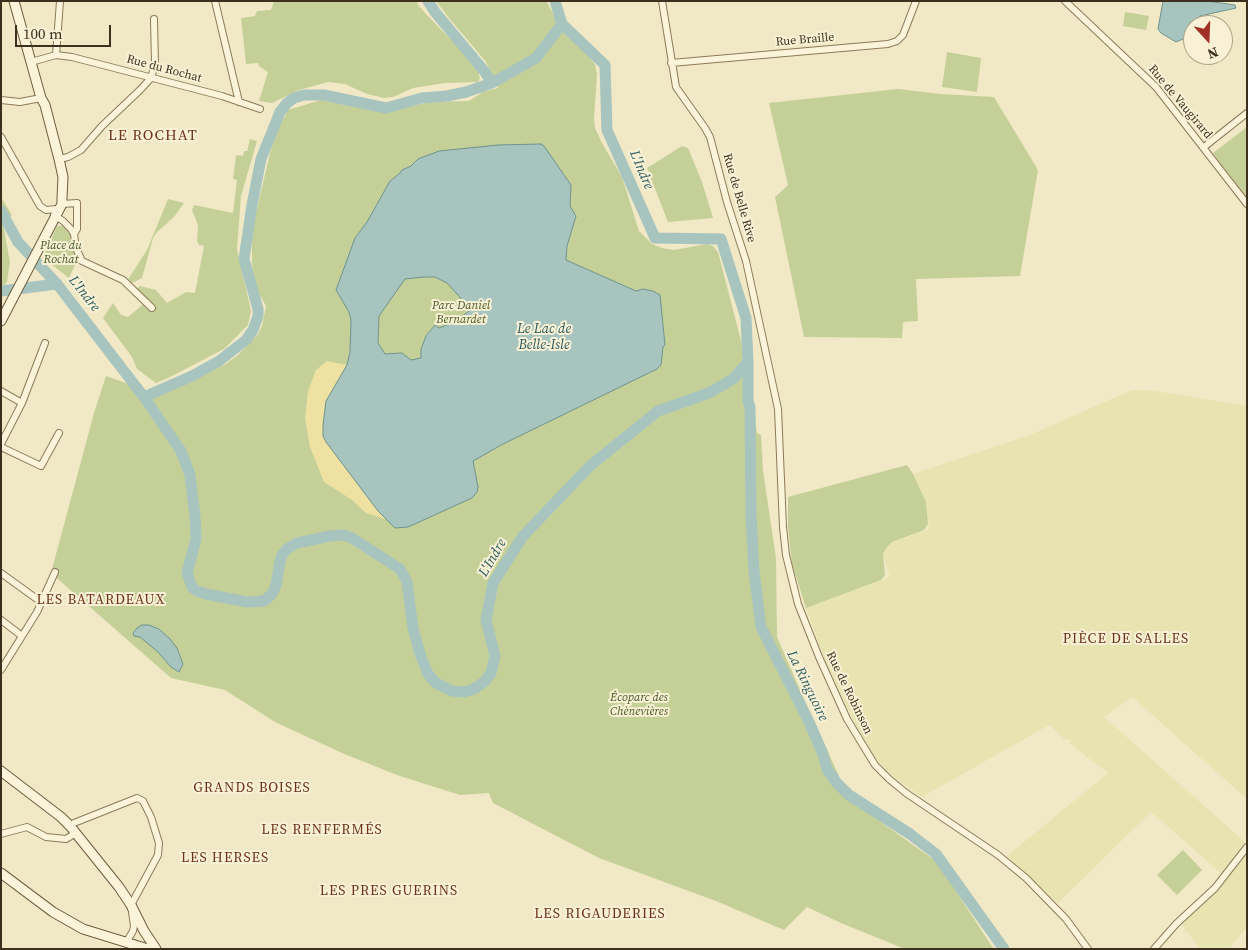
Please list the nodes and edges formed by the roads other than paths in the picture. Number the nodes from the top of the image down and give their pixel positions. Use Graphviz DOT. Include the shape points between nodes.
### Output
graph roads {
  1 [pos="14,1"];
  2 [pos="60,1"];
  3 [pos="216,1"];
  4 [pos="662,1"];
  5 [pos="916,1"];
  6 [pos="1065,1"];
  7 [pos="154,20"];
  8 [pos="56,55"];
  9 [pos="32,62"];
  10 [pos="671,63"];
  11 [pos="151,78"];
  12 [pos="41,98"];
  13 [pos="1,100"];
  14 [pos="240,102"];
  15 [pos="260,109"];
  16 [pos="1247,113"];
  17 [pos="1,137"];
  18 [pos="1204,147"];
  19 [pos="59,159"];
  20 [pos="1247,204"];
  21 [pos="58,210"];
  22 [pos="74,234"];
  23 [pos="152,308"];
  24 [pos="1,321"];
  25 [pos="45,343"];
  26 [pos="1,391"];
  27 [pos="22,403"];
  28 [pos="778,409"];
  29 [pos="59,433"];
  30 [pos="1,445"];
  31 [pos="55,572"];
  32 [pos="1,573"];
  33 [pos="42,602"];
  34 [pos="1,620"];
  35 [pos="22,636"];
  36 [pos="1,670"];
  37 [pos="1,771"];
  38 [pos="73,829"];
  39 [pos="1,834"];
  40 [pos="1247,848"];
  41 [pos="1,873"];
  42 [pos="131,905"];
  43 [pos="127,941"];
  44 [pos="148,949"];
  45 [pos="156,949"];
  46 [pos="1088,949"];
  47 [pos="1154,949"];
  1 -- 9 [label="main road"];
  2 -- 8 [label="street"];
  3 -- 14 [label="street"];
  4 -- 10 [label="street, Rue de Belle Rive"];
  5 -- 10 [label="street, Rue Braille" via="903,35 888,44"];
  6 -- 18 [label="street, Rue de Vaugirard" via="1156,87"];
  7 -- 11 [label="street" via="155,64"];
  8 -- 9 [label="street, Rue du Rochat"];
  8 -- 11 [label="street, Rue du Rochat"];
  9 -- 12 [label="main road"];
  10 -- 28 [label="street, Rue de Belle Rive" via="676,87 710,137 746,261"];
  11 -- 14 [label="street, Rue du Rochat"];
  11 -- 19 [label="street" via="81,150"];
  12 -- 13 [label="street" via="20,102"];
  12 -- 19 [label="main road"];
  12 -- 21 [label="main road" via="40,106 55,161"];
  14 -- 15 [label="street, Rue du Rochat"];
  16 -- 18 [label="street"];
  17 -- 21 [label="street" via="40,206 46,210"];
  18 -- 20 [label="street, Rue de Vaugirard"];
  19 -- 21 [label="main road" via="63,177"];
  21 -- 22 [label="street"];
  21 -- 22 [label="street" via="77,203 77,229"];
  21 -- 24 [label="main road"];
  22 -- 23 [label="street" via="82,261 123,280"];
  25 -- 27 [label="street"];
  26 -- 27 [label="street"];
  27 -- 30 [label="street"];
  28 -- 46 [label="street, Rue de Robinson" via="783,527 791,580 819,657 859,740 875,765 889,779 1026,878 1066,919"];
  29 -- 30 [label="street" via="41,466"];
  31 -- 33 [label="street"];
  32 -- 33 [label="street"];
  33 -- 35 [label="street"];
  34 -- 35 [label="street"];
  35 -- 36 [label="street"];
  37 -- 38 [label="main road"];
  38 -- 39 [label="street" via="66,839 46,837 27,827"];
  38 -- 42 [label="main road"];
  38 -- 42 [label="street" via="74,823 137,798 143,801 159,843 158,855"];
  40 -- 47 [label="street" via="1214,888"];
  41 -- 43 [label="main road" via="53,912 83,929"];
  42 -- 43 [label="street" via="134,926"];
  42 -- 45 [label="main road"];
  43 -- 44 [label="main road"];
}
